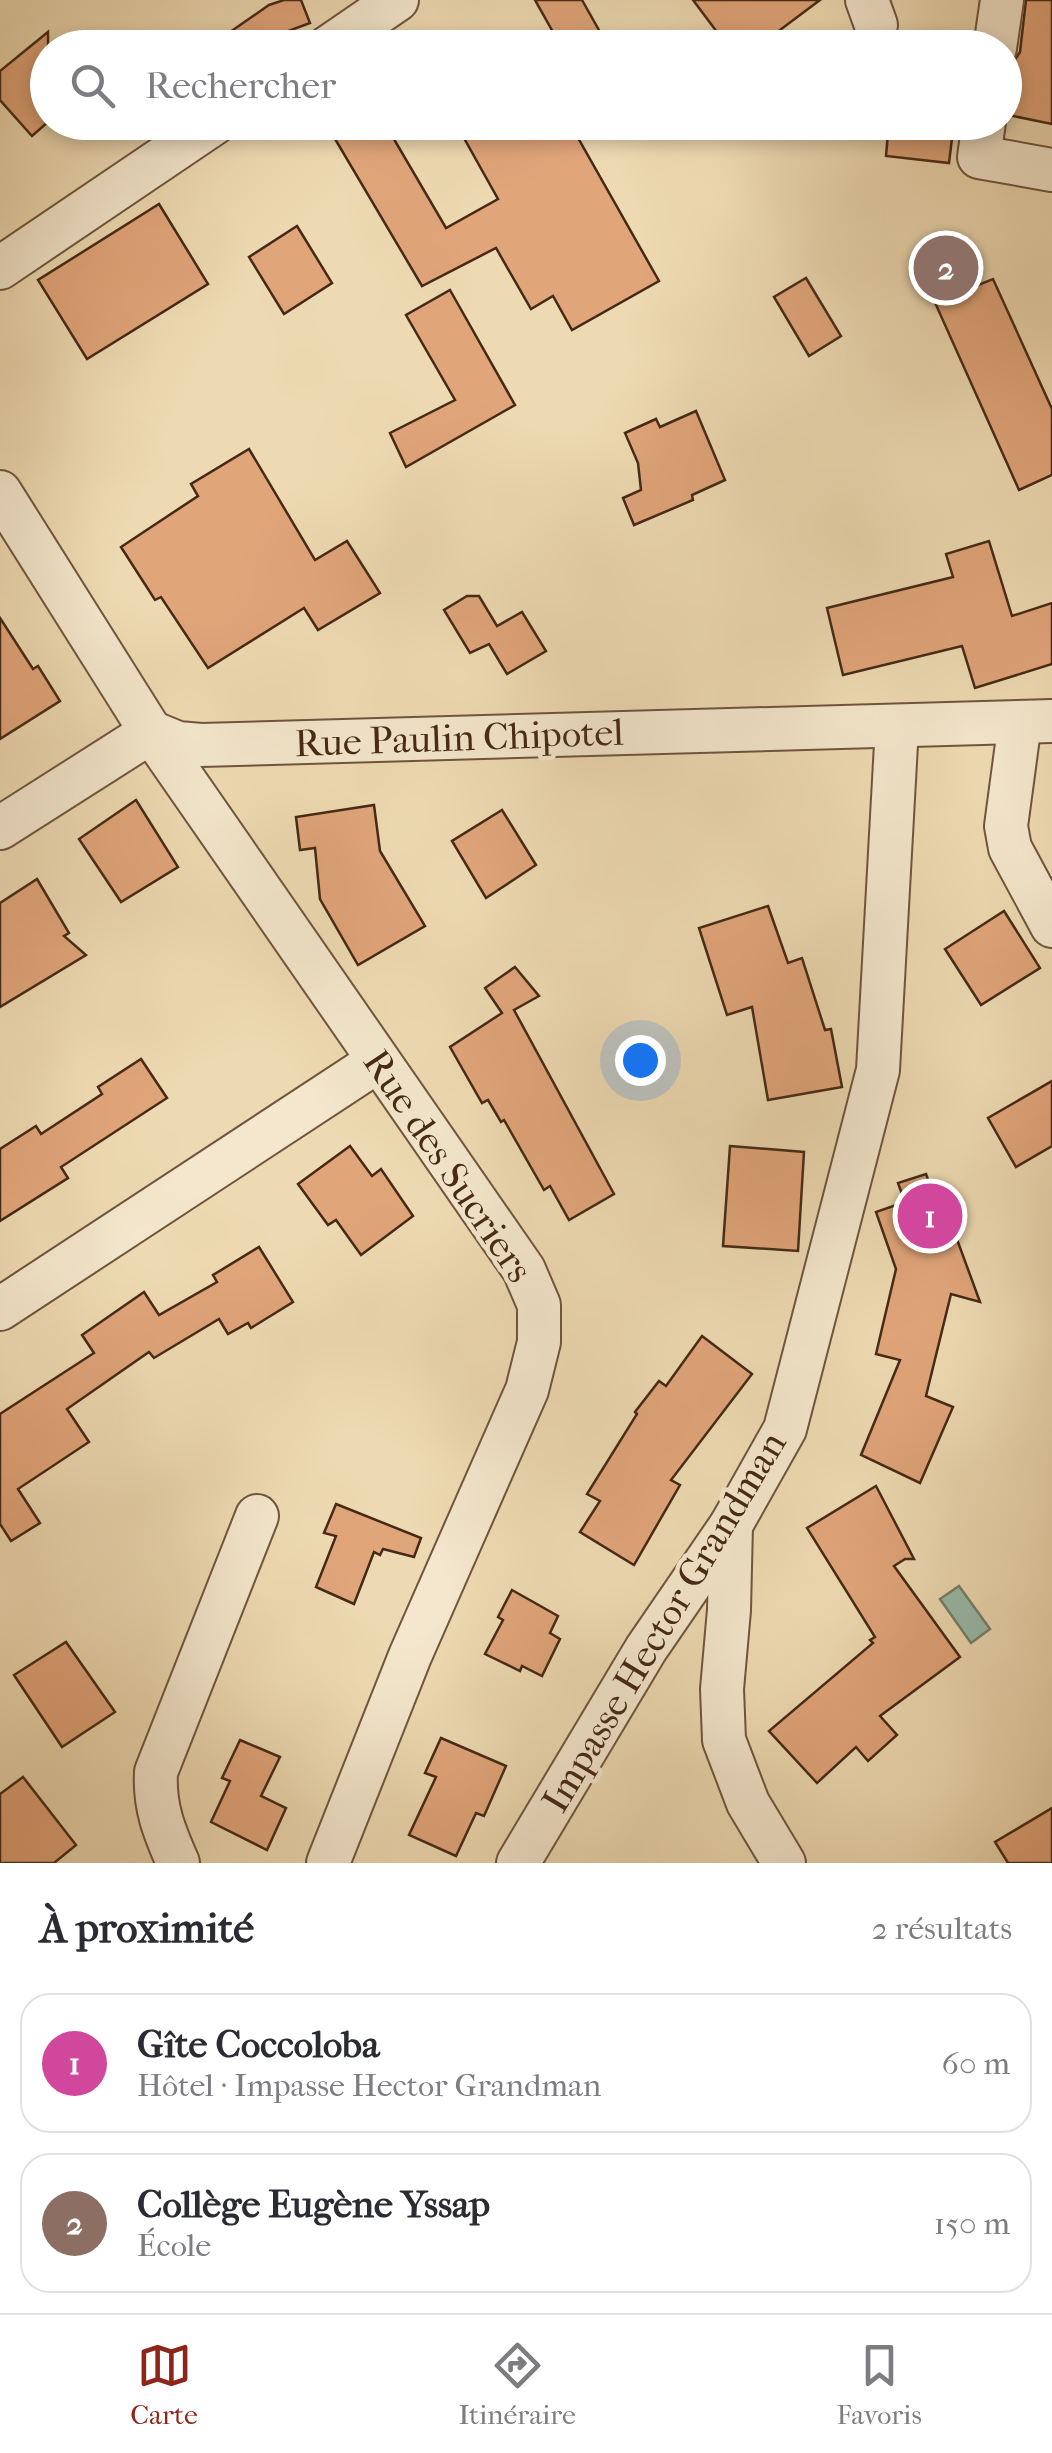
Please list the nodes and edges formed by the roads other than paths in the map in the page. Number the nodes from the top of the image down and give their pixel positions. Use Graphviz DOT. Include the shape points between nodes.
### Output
graph roads {
  1 [pos="397,0"];
  2 [pos="1002,0"];
  3 [pos="353,30"];
  4 [pos="998,30"];
  5 [pos="189,140"];
  6 [pos="982,140"];
  7 [pos="1052,170"];
  8 [pos="0,268"];
  9 [pos="0,492"];
  10 [pos="1036,722"];
  11 [pos="897,726"];
  12 [pos="151,732"];
  13 [pos="0,828"];
  14 [pos="1052,926"];
  15 [pos="378,1061"];
  16 [pos="0,1308"];
  17 [pos="256,1516"];
  18 [pos="731,1525"];
  19 [pos="178,1863"];
  20 [pos="328,1863"];
  21 [pos="518,1863"];
  22 [pos="784,1863"];
  1 -- 3 [label="street"];
  2 -- 4 [label="street"];
  5 -- 8 [label="street"];
  6 -- 7 [label="street" via="980,156"];
  9 -- 12 [label="street"];
  10 -- 11 [label="street, Rue Paulin Chipotel"];
  10 -- 14 [label="street" via="1006,826 1010,848"];
  11 -- 12 [label="street, Rue Paulin Chipotel" via="201,746"];
  11 -- 18 [label="street, Impasse Hector Grandman" via="878,1070 785,1428"];
  12 -- 13 [label="street"];
  12 -- 15 [label="street, Rue des Sucriers"];
  15 -- 16 [label="street"];
  15 -- 20 [label="street, Rue des Sucriers" via="524,1270 538,1305 540,1342 526,1390"];
  17 -- 19 [label="street" via="156,1772 159,1821"];
  18 -- 21 [label="street, Impasse Hector Grandman" via="646,1649"];
  18 -- 22 [label="street" via="724,1740 748,1802"];
}
